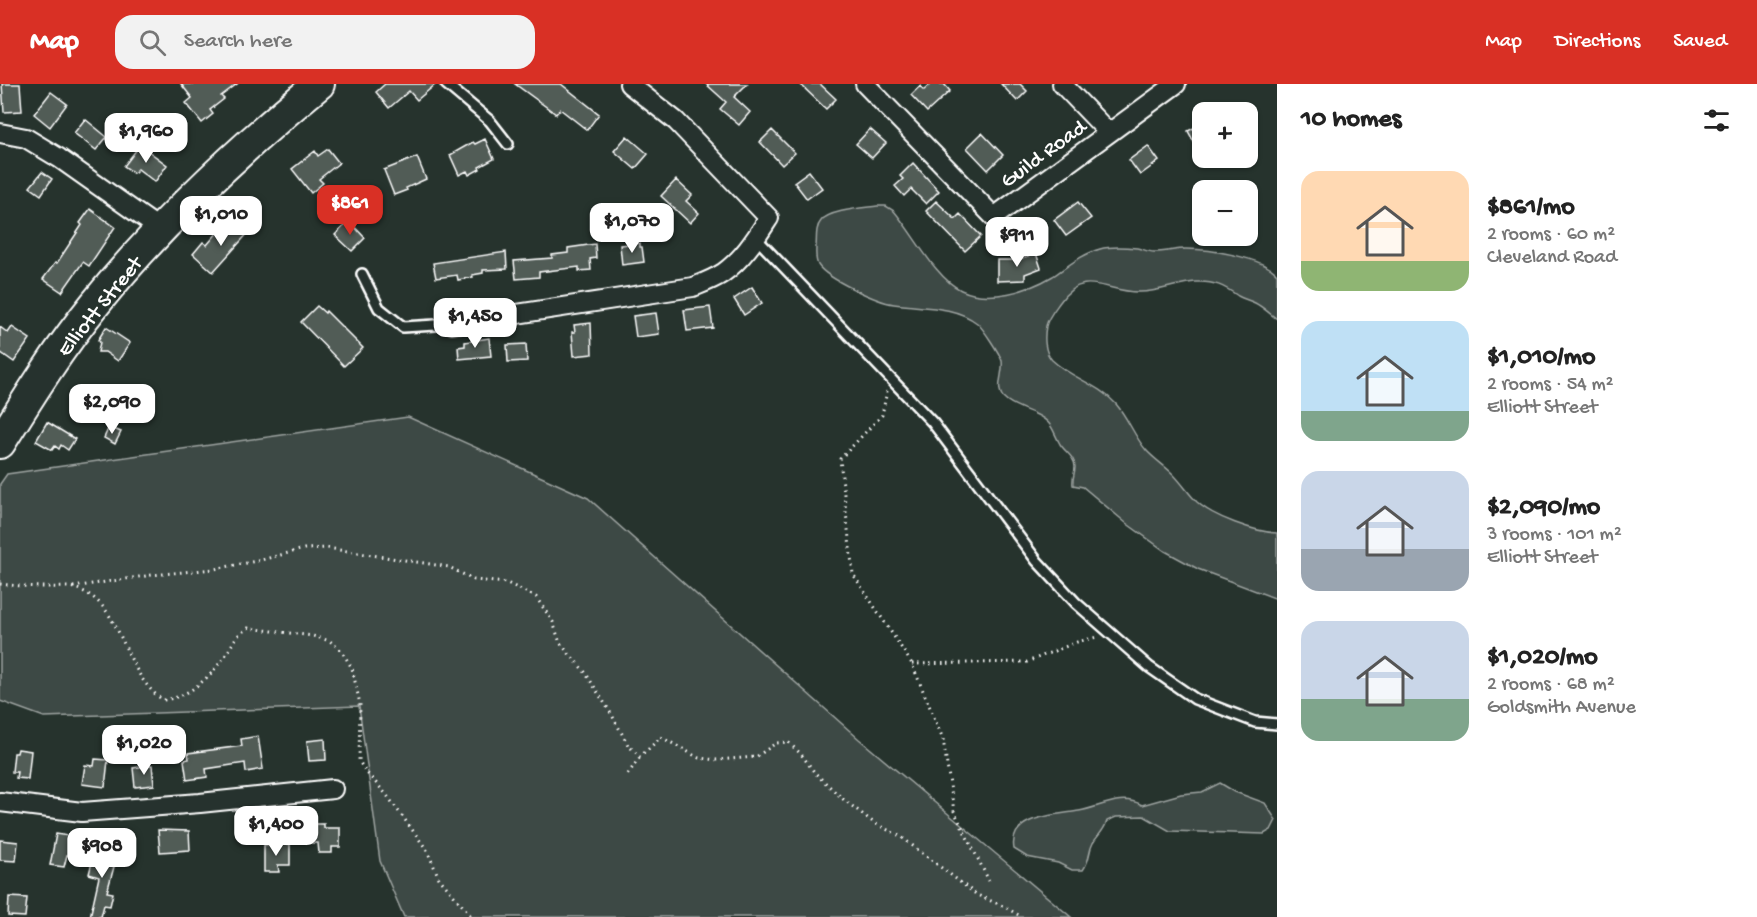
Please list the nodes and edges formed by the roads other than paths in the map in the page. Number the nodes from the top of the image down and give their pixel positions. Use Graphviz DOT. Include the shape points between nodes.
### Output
graph roads {
  1 [pos="320,84"];
  2 [pos="446,84"];
  3 [pos="629,84"];
  4 [pos="865,84"];
  5 [pos="1062,84"];
  6 [pos="1176,84"];
  7 [pos="0,133"];
  8 [pos="1109,133"];
  9 [pos="508,144"];
  10 [pos="161,230"];
  11 [pos="756,238"];
  12 [pos="363,274"];
  13 [pos="452,324"];
  14 [pos="0,442"];
  15 [pos="1277,724"];
  16 [pos="333,789"];
  17 [pos="0,802"];
  1 -- 10 [label="main road, Elliott Street" via="260,134"];
  2 -- 9 [label="lane" via="490,122"];
  3 -- 11 [label="street" via="676,121 769,218"];
  4 -- 8 [label="street, Guild Road" via="994,217"];
  5 -- 8 [label="street"];
  6 -- 8 [label="street, Guild Road"];
  7 -- 10 [label="street" via="26,138"];
  10 -- 14 [label="main road, Elliott Street" via="72,333"];
  11 -- 13 [label="street" via="723,273 693,287"];
  11 -- 15 [label="lane" via="933,423 1037,561 1076,603 1149,667 1196,699 1255,722"];
  12 -- 13 [label="lane" via="379,308 403,327"];
  16 -- 17 [label="street" via="82,812"];
}
